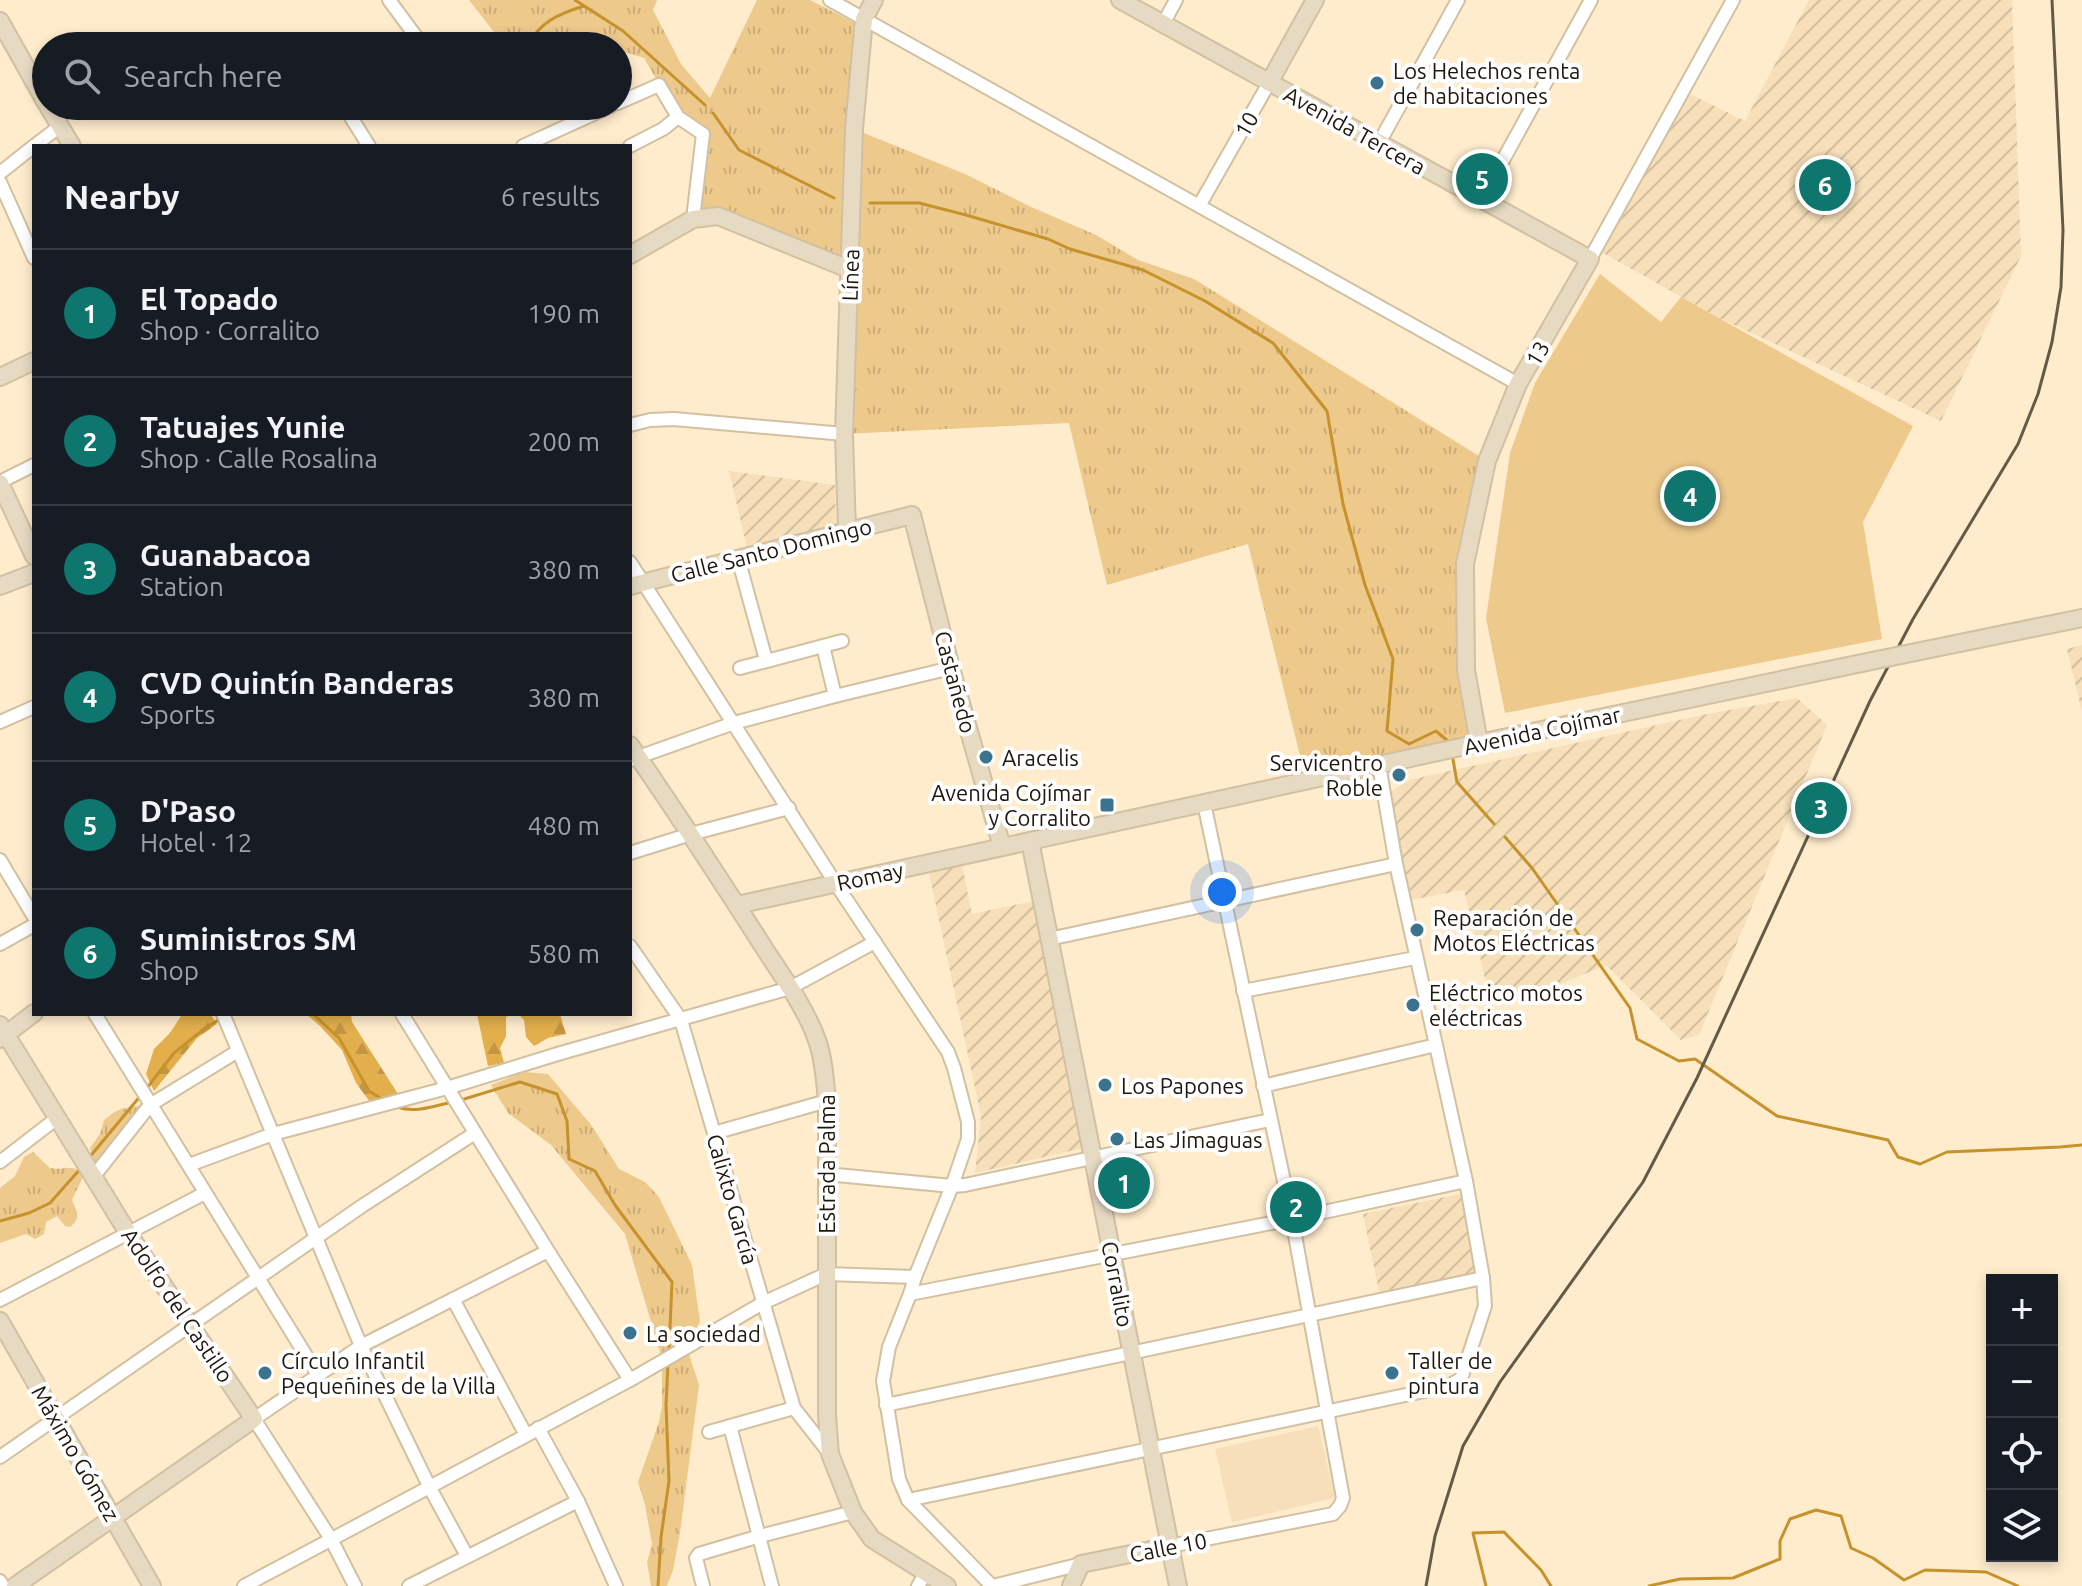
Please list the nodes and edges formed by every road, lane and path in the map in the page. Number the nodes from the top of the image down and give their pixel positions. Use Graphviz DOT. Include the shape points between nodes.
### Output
graph roads {
  1 [pos="389,0"];
  2 [pos="830,0"];
  3 [pos="874,0"];
  4 [pos="1120,0"];
  5 [pos="1176,0"];
  6 [pos="1315,0"];
  7 [pos="1458,0"];
  8 [pos="1591,0"];
  9 [pos="1733,0"];
  10 [pos="864,19"];
  11 [pos="0,21"];
  12 [pos="1163,24"];
  13 [pos="413,32"];
  14 [pos="32,78"];
  15 [pos="1269,83"];
  16 [pos="632,97"];
  17 [pos="678,117"];
  18 [pos="55,120"];
  19 [pos="353,120"];
  20 [pos="580,120"];
  21 [pos="59,127"];
  22 [pos="1379,143"];
  23 [pos="37,144"];
  24 [pos="71,144"];
  25 [pos="368,144"];
  26 [pos="527,144"];
  27 [pos="632,145"];
  28 [pos="32,148"];
  29 [pos="0,173"];
  30 [pos="0,182"];
  31 [pos="1481,200"];
  32 [pos="1199,206"];
  33 [pos="693,219"];
  34 [pos="32,254"];
  35 [pos="632,254"];
  36 [pos="1590,259"];
  37 [pos="851,270"];
  38 [pos="32,362"];
  39 [pos="0,377"];
  40 [pos="1518,384"];
  41 [pos="632,424"];
  42 [pos="844,434"];
  43 [pos="32,466"];
  44 [pos="0,483"];
  45 [pos="912,515"];
  46 [pos="847,531"];
  47 [pos="32,552"];
  48 [pos="738,558"];
  49 [pos="32,574"];
  50 [pos="636,584"];
  51 [pos="0,586"];
  52 [pos="2082,618"];
  53 [pos="842,641"];
  54 [pos="823,646"];
  55 [pos="766,660"];
  56 [pos="740,668"];
  57 [pos="951,668"];
  58 [pos="835,696"];
  59 [pos="32,708"];
  60 [pos="0,722"];
  61 [pos="734,723"];
  62 [pos="1479,743"];
  63 [pos="633,754"];
  64 [pos="1379,765"];
  65 [pos="1204,803"];
  66 [pos="789,808"];
  67 [pos="691,834"];
  68 [pos="1030,841"];
  69 [pos="1002,847"];
  70 [pos="632,852"];
  71 [pos="0,860"];
  72 [pos="1396,864"];
  73 [pos="836,884"];
  74 [pos="1225,902"];
  75 [pos="737,905"];
  76 [pos="32,914"];
  77 [pos="32,926"];
  78 [pos="1049,939"];
  79 [pos="875,942"];
  80 [pos="0,944"];
  81 [pos="632,949"];
  82 [pos="1415,958"];
  83 [pos="790,988"];
  84 [pos="1243,991"];
  85 [pos="32,1014"];
  86 [pos="96,1016"];
  87 [pos="403,1016"];
  88 [pos="224,1017"];
  89 [pos="681,1020"];
  90 [pos="2,1032"];
  91 [pos="1436,1045"];
  92 [pos="238,1051"];
  93 [pos="1263,1086"];
  94 [pos="447,1088"];
  95 [pos="145,1098"];
  96 [pos="827,1101"];
  97 [pos="57,1118"];
  98 [pos="1270,1120"];
  99 [pos="475,1133"];
  100 [pos="714,1133"];
  101 [pos="273,1134"];
  102 [pos="1093,1159"];
  103 [pos="0,1162"];
  104 [pos="189,1165"];
  105 [pos="88,1168"];
  106 [pos="826,1174"];
  107 [pos="1466,1181"];
  108 [pos="952,1186"];
  109 [pos="205,1193"];
  110 [pos="1292,1219"];
  111 [pos="128,1233"];
  112 [pos="317,1239"];
  113 [pos="548,1251"];
  114 [pos="1112,1254"];
  115 [pos="826,1274"];
  116 [pos="915,1277"];
  117 [pos="1483,1278"];
  118 [pos="259,1279"];
  119 [pos="910,1294"];
  120 [pos="453,1299"];
  121 [pos="0,1300"];
  122 [pos="763,1303"];
  123 [pos="1310,1315"];
  124 [pos="0,1321"];
  125 [pos="190,1326"];
  126 [pos="361,1346"];
  127 [pos="1132,1351"];
  128 [pos="318,1375"];
  129 [pos="630,1380"];
  130 [pos="886,1405"];
  131 [pos="794,1408"];
  132 [pos="1328,1412"];
  133 [pos="57,1418"];
  134 [pos="254,1419"];
  135 [pos="730,1426"];
  136 [pos="532,1431"];
  137 [pos="709,1432"];
  138 [pos="1151,1449"];
  139 [pos="830,1454"];
  140 [pos="0,1457"];
  141 [pos="430,1488"];
  142 [pos="908,1500"];
  143 [pos="578,1501"];
  144 [pos="853,1512"];
  145 [pos="113,1517"];
  146 [pos="760,1536"];
  147 [pos="331,1539"];
  148 [pos="1170,1546"];
  149 [pos="467,1556"];
  150 [pos="1081,1564"];
  151 [pos="922,1580"];
  152 [pos="15,1586"];
  153 [pos="152,1586"];
  154 [pos="244,1586"];
  155 [pos="355,1586"];
  156 [pos="409,1586"];
  157 [pos="616,1586"];
  158 [pos="703,1586"];
  159 [pos="772,1586"];
  160 [pos="947,1586"];
  161 [pos="993,1586"];
  162 [pos="1071,1586"];
  163 [pos="1178,1586"];
  1 -- 13 [label="street"];
  2 -- 10 [label="street"];
  3 -- 10 [label="street"];
  4 -- 12 [label="street, Avenida Tercera"];
  5 -- 12 [label="street"];
  6 -- 15 [label="street, 10"];
  7 -- 22 [label="street"];
  8 -- 31 [label="street"];
  9 -- 36 [label="street, 13"];
  10 -- 32 [label="street"];
  10 -- 37 [label="street, Línea" via="854,129"];
  11 -- 14 [label="street"];
  12 -- 15 [label="street, Avenida Tercera"];
  15 -- 22 [label="street, Avenida Tercera"];
  15 -- 32 [label="street, 10"];
  16 -- 17 [label="street" via="659,85"];
  17 -- 27 [label="street"];
  17 -- 33 [label="street" via="703,134"];
  18 -- 21 [label="street"];
  19 -- 25 [label="street"];
  20 -- 26 [label="street"];
  21 -- 23 [label="street"];
  21 -- 24 [label="street"];
  22 -- 31 [label="street, Avenida Tercera"];
  28 -- 29 [label="street"];
  30 -- 34 [label="street"];
  31 -- 36 [label="street, Avenida Tercera"];
  32 -- 40 [label="street"];
  33 -- 35 [label="street"];
  33 -- 37 [label="street" via="718,216"];
  36 -- 40 [label="street, 13"];
  37 -- 42 [label="street, Línea"];
  38 -- 39 [label="street"];
  40 -- 62 [label="street, 13" via="1487,461 1465,564 1466,670"];
  41 -- 42 [label="street" via="674,419"];
  42 -- 46 [label="street, Línea"];
  43 -- 44 [label="street"];
  44 -- 47 [label="street"];
  45 -- 46 [label="street, Calle Santo Domingo"];
  45 -- 57 [label="street, Castañedo"];
  46 -- 48 [label="street, Calle Santo Domingo"];
  48 -- 50 [label="street, Calle Santo Domingo"];
  48 -- 55 [label="street"];
  49 -- 51 [label="street"];
  50 -- 61 [label="street"];
  52 -- 62 [label="street, Avenida Cojímar, bridge"];
  53 -- 54 [label="street"];
  54 -- 55 [label="street"];
  54 -- 58 [label="street"];
  55 -- 56 [label="street"];
  57 -- 58 [label="street"];
  57 -- 69 [label="street, Castañedo"];
  58 -- 61 [label="street"];
  59 -- 60 [label="street"];
  61 -- 63 [label="street"];
  61 -- 66 [label="street"];
  62 -- 64 [label="street, Avenida Cojímar"];
  63 -- 67 [label="street, Estrada Palma"];
  64 -- 65 [label="street, Avenida Cojímar"];
  64 -- 72 [label="street"];
  65 -- 68 [label="street, Avenida Cojímar"];
  65 -- 74 [label="street"];
  66 -- 67 [label="street"];
  66 -- 73 [label="street"];
  67 -- 70 [label="street"];
  67 -- 75 [label="street, Estrada Palma"];
  68 -- 69 [label="street, Avenida Cojímar"];
  68 -- 78 [label="street, Corralito"];
  69 -- 73 [label="street, Romay"];
  71 -- 76 [label="street"];
  72 -- 74 [label="street"];
  72 -- 82 [label="street"];
  73 -- 75 [label="street, Romay"];
  73 -- 79 [label="street"];
  74 -- 78 [label="street"];
  74 -- 84 [label="street"];
  75 -- 83 [label="street, Estrada Palma"];
  77 -- 80 [label="street"];
  78 -- 102 [label="street, Corralito"];
  79 -- 83 [label="street"];
  79 -- 108 [label="street" via="954,1068 968,1139"];
  81 -- 89 [label="street, Calixto García"];
  82 -- 84 [label="street"];
  82 -- 91 [label="street"];
  83 -- 89 [label="street"];
  83 -- 96 [label="street, Estrada Palma" via="819,1043"];
  84 -- 93 [label="street"];
  85 -- 90 [label="street"];
  86 -- 95 [label="street"];
  87 -- 94 [label="street"];
  88 -- 92 [label="street"];
  89 -- 94 [label="street"];
  89 -- 100 [label="street, Calixto García"];
  90 -- 97 [label="street, Adolfo del Castillo"];
  91 -- 93 [label="street"];
  91 -- 107 [label="street"];
  92 -- 95 [label="street"];
  92 -- 101 [label="street"];
  93 -- 98 [label="street"];
  94 -- 99 [label="street"];
  94 -- 101 [label="street"];
  95 -- 104 [label="street"];
  95 -- 105 [label="street"];
  96 -- 100 [label="street"];
  96 -- 106 [label="street, Estrada Palma"];
  97 -- 103 [label="street"];
  97 -- 105 [label="street, Adolfo del Castillo"];
  98 -- 102 [label="street"];
  98 -- 110 [label="street"];
  99 -- 112 [label="street"];
  99 -- 113 [label="street"];
  100 -- 122 [label="street, Calixto García"];
  101 -- 104 [label="street"];
  101 -- 112 [label="street"];
  102 -- 108 [label="street"];
  102 -- 114 [label="street, Corralito"];
  104 -- 109 [label="street"];
  105 -- 111 [label="street, Adolfo del Castillo"];
  106 -- 108 [label="street"];
  106 -- 115 [label="street, Estrada Palma"];
  107 -- 110 [label="street"];
  107 -- 117 [label="street"];
  108 -- 116 [label="street"];
  109 -- 111 [label="street"];
  109 -- 118 [label="street"];
  110 -- 114 [label="street"];
  110 -- 123 [label="street"];
  111 -- 121 [label="street"];
  111 -- 125 [label="street, Adolfo del Castillo"];
  112 -- 118 [label="street"];
  112 -- 126 [label="street"];
  113 -- 120 [label="street"];
  113 -- 129 [label="street"];
  114 -- 119 [label="street"];
  114 -- 127 [label="street, Corralito"];
  115 -- 116 [label="street"];
  115 -- 122 [label="street"];
  115 -- 139 [label="street, Estrada Palma"];
  116 -- 119 [label="street"];
  117 -- 123 [label="street"];
  117 -- 132 [label="street" via="1485,1306 1461,1379"];
  118 -- 125 [label="street"];
  118 -- 128 [label="street"];
  119 -- 130 [label="street" via="889,1347 883,1381"];
  120 -- 126 [label="street"];
  120 -- 136 [label="street"];
  122 -- 129 [label="street"];
  122 -- 131 [label="street, Calixto García"];
  123 -- 127 [label="street"];
  123 -- 132 [label="street"];
  124 -- 133 [label="street, Máximo Gómez"];
  125 -- 133 [label="street"];
  125 -- 134 [label="street, Adolfo del Castillo"];
  126 -- 128 [label="street"];
  126 -- 141 [label="street"];
  127 -- 130 [label="street"];
  127 -- 138 [label="street, Corralito"];
  128 -- 134 [label="street"];
  129 -- 136 [label="street"];
  130 -- 142 [label="street" via="899,1479"];
  131 -- 135 [label="street"];
  131 -- 139 [label="street, Calixto García"];
  132 -- 138 [label="street"];
  132 -- 148 [label="street, Calle 10" via="1343,1498 1333,1514"];
  133 -- 140 [label="street"];
  133 -- 145 [label="street, Máximo Gómez"];
  134 -- 145 [label="street"];
  134 -- 147 [label="street, Adolfo del Castillo"];
  135 -- 137 [label="street"];
  135 -- 146 [label="street"];
  136 -- 141 [label="street"];
  136 -- 143 [label="street"];
  138 -- 142 [label="street"];
  138 -- 148 [label="street, Corralito"];
  139 -- 144 [label="street, Estrada Palma"];
  141 -- 147 [label="street"];
  141 -- 149 [label="street"];
  142 -- 161 [label="street"];
  143 -- 149 [label="street"];
  143 -- 157 [label="street"];
  144 -- 146 [label="street"];
  144 -- 151 [label="street, Estrada Palma" via="872,1539"];
  145 -- 152 [label="street"];
  145 -- 153 [label="street, Máximo Gómez"];
  146 -- 158 [label="street" via="697,1555"];
  146 -- 159 [label="street"];
  147 -- 154 [label="street"];
  147 -- 155 [label="street, Adolfo del Castillo"];
  148 -- 150 [label="street, Calle 10"];
  148 -- 163 [label="street, Corralito"];
  149 -- 156 [label="street"];
  150 -- 161 [label="street, Calle 10"];
  150 -- 162 [label="street"];
  151 -- 160 [label="street, Estrada Palma"];
}
